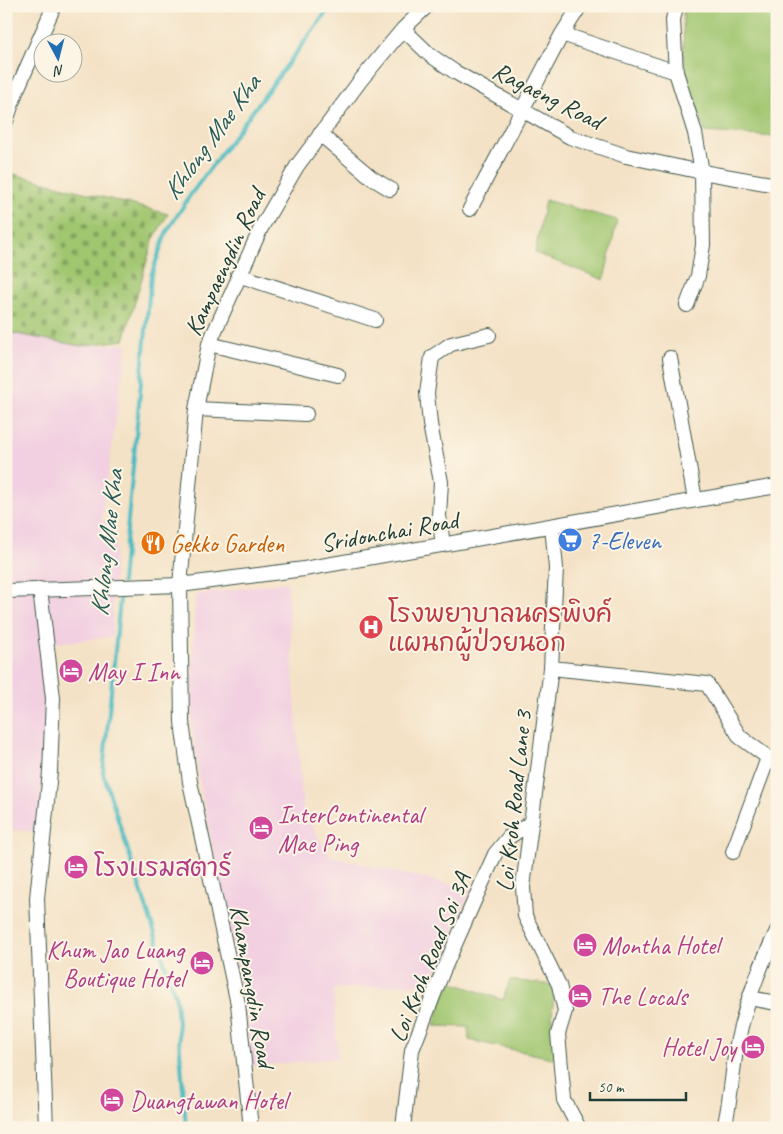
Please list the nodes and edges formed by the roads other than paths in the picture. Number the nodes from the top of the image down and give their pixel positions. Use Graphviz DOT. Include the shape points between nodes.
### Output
graph roads {
  1 [pos="54,6"];
  2 [pos="426,6"];
  3 [pos="580,6"];
  4 [pos="676,6"];
  5 [pos="403,28"];
  6 [pos="562,34"];
  7 [pos="676,72"];
  8 [pos="524,109"];
  9 [pos="6,121"];
  10 [pos="320,134"];
  11 [pos="702,172"];
  12 [pos="777,185"];
  13 [pos="390,189"];
  14 [pos="470,209"];
  15 [pos="238,275"];
  16 [pos="687,305"];
  17 [pos="375,320"];
  18 [pos="489,336"];
  19 [pos="208,344"];
  20 [pos="670,358"];
  21 [pos="338,375"];
  22 [pos="196,409"];
  23 [pos="306,414"];
  24 [pos="777,486"];
  25 [pos="695,500"];
  26 [pos="552,526"];
  27 [pos="443,545"];
  28 [pos="180,585"];
  29 [pos="40,589"];
  30 [pos="6,590"];
  31 [pos="551,668"];
  32 [pos="772,761"];
  33 [pos="532,822"];
  34 [pos="733,852"];
  35 [pos="777,931"];
  36 [pos="750,998"];
  37 [pos="777,1003"];
  38 [pos="46,1128"];
  39 [pos="251,1128"];
  40 [pos="403,1128"];
  41 [pos="578,1128"];
  42 [pos="724,1128"];
  1 -- 9 [label="street"];
  2 -- 5 [label="street, Kampaengdin Road"];
  3 -- 6 [label="street"];
  4 -- 7 [label="street" via="673,20"];
  5 -- 8 [label="street, Ragaeng Road" via="430,55 455,72"];
  5 -- 10 [label="street, Kampaengdin Road"];
  6 -- 7 [label="street"];
  6 -- 8 [label="street"];
  7 -- 11 [label="street" via="695,133"];
  8 -- 11 [label="street, Ragaeng Road" via="570,137 626,156"];
  8 -- 14 [label="street"];
  10 -- 13 [label="street"];
  10 -- 15 [label="street, Kampaengdin Road" via="296,166"];
  11 -- 12 [label="street, Ragaeng Road"];
  11 -- 16 [label="street" via="703,245 698,276"];
  15 -- 17 [label="street"];
  15 -- 19 [label="street, Kampaengdin Road"];
  18 -- 27 [label="street" via="451,344 432,357 427,393 441,482 439,516"];
  19 -- 21 [label="street"];
  19 -- 22 [label="street, Kampaengdin Road"];
  20 -- 25 [label="street"];
  22 -- 23 [label="street"];
  22 -- 28 [label="street, Kampaengdin Road"];
  24 -- 25 [label="street, Sridonchai Road"];
  25 -- 26 [label="street, Sridonchai Road"];
  26 -- 27 [label="street, Sridonchai Road"];
  26 -- 31 [label="street, Loi Kroh Road Lane 3" via="556,568"];
  27 -- 28 [label="street, Sridonchai Road" via="304,569"];
  28 -- 29 [label="street, Sridonchai Road"];
  28 -- 39 [label="street, Khampangdin Road" via="182,722 190,782 238,1004"];
  29 -- 30 [label="street, Sridonchai Road"];
  29 -- 38 [label="street" via="53,698 50,772 37,898"];
  31 -- 32 [label="street" via="707,684 740,737"];
  31 -- 33 [label="street, Loi Kroh Road Lane 3"];
  32 -- 34 [label="street"];
  33 -- 40 [label="street, Loi Kroh Road Soi 3A" via="509,837 495,854 443,971 412,1050"];
  33 -- 41 [label="street, Loi Kroh Road Lane 3" via="523,888 525,916 559,985 565,1011 558,1034 564,1100"];
  35 -- 36 [label="street" via="756,976"];
  36 -- 37 [label="street"];
  36 -- 42 [label="street" via="738,1044"];
}
